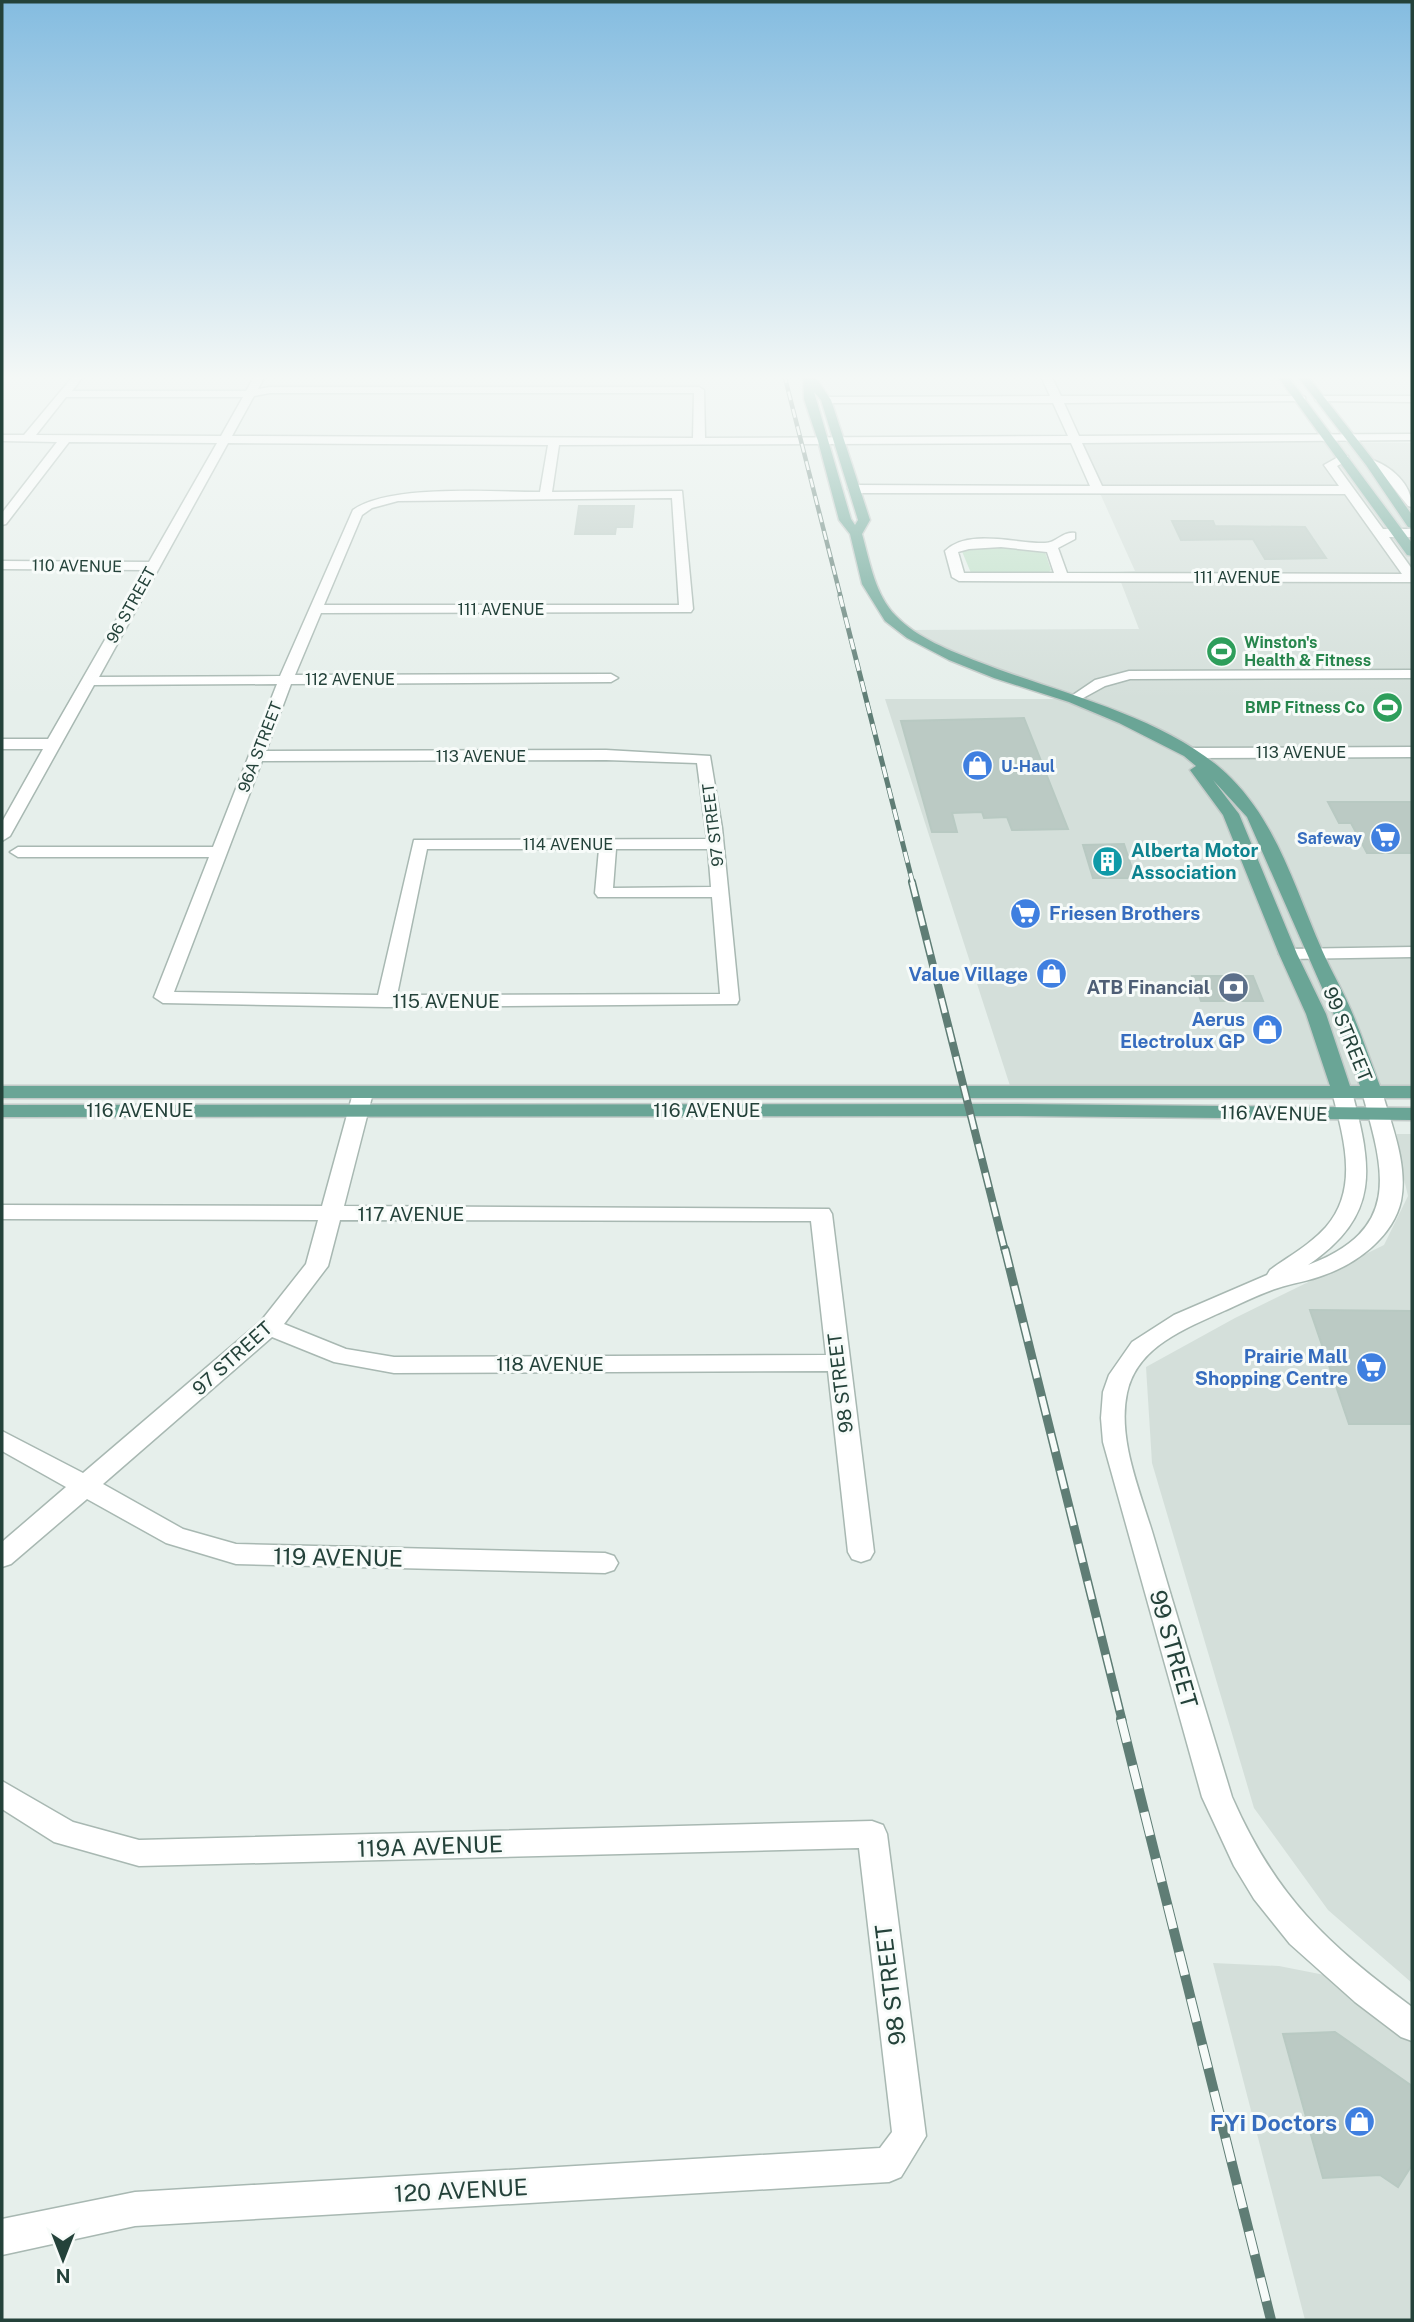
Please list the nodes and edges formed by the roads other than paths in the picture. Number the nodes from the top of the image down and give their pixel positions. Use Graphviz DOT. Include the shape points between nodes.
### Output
graph roads {
  1 [pos="32,482"];
  2 [pos="199,482"];
  3 [pos="547,482"];
  4 [pos="835,482"];
  5 [pos="852,482"];
  6 [pos="1095,482"];
  7 [pos="1343,482"];
  8 [pos="1364,482"];
  9 [pos="1383,482"];
  10 [pos="1397,482"];
  11 [pos="854,489"];
  12 [pos="1098,490"];
  13 [pos="1349,490"];
  14 [pos="545,494"];
  15 [pos="1412,503"];
  16 [pos="2,521"];
  17 [pos="1412,524"];
  18 [pos="1381,533"];
  19 [pos="1405,533"];
  20 [pos="856,534"];
  21 [pos="1071,536"];
  22 [pos="1050,547"];
  23 [pos="1412,552"];
  24 [pos="2,565"];
  25 [pos="153,566"];
  26 [pos="1062,577"];
  27 [pos="1412,578"];
  28 [pos="316,609"];
  29 [pos="1412,674"];
  30 [pos="611,678"];
  31 [pos="286,679"];
  32 [pos="89,681"];
  33 [pos="1074,699"];
  34 [pos="2,744"];
  35 [pos="53,744"];
  36 [pos="1412,752"];
  37 [pos="1190,753"];
  38 [pos="258,756"];
  39 [pos="704,759"];
  40 [pos="2,836"];
  41 [pos="608,844"];
  42 [pos="715,844"];
  43 [pos="18,852"];
  44 [pos="218,852"];
  45 [pos="720,892"];
  46 [pos="1314,953"];
  47 [pos="1412,953"];
  48 [pos="1287,954"];
  49 [pos="163,997"];
  50 [pos="730,1000"];
  51 [pos="386,1002"];
  52 [pos="2,1092"];
  53 [pos="1342,1092"];
  54 [pos="1372,1092"];
  55 [pos="1412,1093"];
  56 [pos="1015,1101"];
  57 [pos="361,1102"];
  58 [pos="2,1111"];
  59 [pos="1348,1114"];
  60 [pos="1378,1114"];
  61 [pos="1412,1114"];
  62 [pos="2,1212"];
  63 [pos="332,1214"];
  64 [pos="821,1214"];
  65 [pos="1267,1283"];
  66 [pos="269,1327"];
  67 [pos="837,1363"];
  68 [pos="2,1440"];
  69 [pos="87,1485"];
  70 [pos="861,1552"];
  71 [pos="2,1557"];
  72 [pos="605,1563"];
  73 [pos="2,1794"];
  74 [pos="872,1834"];
  75 [pos="1412,2026"];
  76 [pos="909,2136"];
  77 [pos="2,2237"];
  1 -- 16 [label="street"];
  2 -- 25 [label="street, 96 STREET"];
  3 -- 14 [label="street"];
  4 -- 20 [label="main road, 99 STREET" via="845,520"];
  5 -- 11 [label="main road"];
  6 -- 12 [label="street"];
  7 -- 13 [label="street"];
  8 -- 19 [label="main road"];
  9 -- 17 [label="main road"];
  10 -- 15 [label="street"];
  11 -- 12 [label="street"];
  11 -- 20 [label="main road" via="864,520"];
  12 -- 13 [label="street"];
  13 -- 18 [label="street"];
  14 -- 28 [label="street, 96A STREET" via="398,497 369,505 357,513"];
  14 -- 28 [label="street, 111 AVENUE" via="678,495 686,609"];
  18 -- 19 [label="street"];
  18 -- 27 [label="street"];
  19 -- 23 [label="main road"];
  20 -- 33 [label="main road, 99 STREET" via="877,601 912,635 975,667"];
  21 -- 22 [label="street"];
  22 -- 26 [label="street"];
  22 -- 26 [label="street, 111 AVENUE" via="964,544 951,551 959,578"];
  24 -- 25 [label="street, 110 AVENUE"];
  25 -- 32 [label="street, 96 STREET"];
  26 -- 27 [label="street, 111 AVENUE"];
  28 -- 31 [label="street, 96A STREET"];
  29 -- 33 [label="street" via="1129,675 1100,683"];
  30 -- 31 [label="street, 112 AVENUE"];
  31 -- 32 [label="street, 112 AVENUE"];
  31 -- 38 [label="street, 96A STREET"];
  32 -- 35 [label="street, 96 STREET"];
  33 -- 37 [label="main road, 99 STREET"];
  34 -- 35 [label="street"];
  35 -- 40 [label="street, 96 STREET"];
  36 -- 37 [label="street, 113 AVENUE"];
  37 -- 46 [label="main road, 99 STREET" via="1225,781 1255,816"];
  37 -- 48 [label="main road, 99 STREET" via="1201,776 1231,814"];
  38 -- 39 [label="street, 113 AVENUE"];
  38 -- 44 [label="street, 96A STREET"];
  39 -- 42 [label="street, 97 STREET"];
  41 -- 42 [label="street, 114 AVENUE"];
  41 -- 45 [label="street, 97 STREET" via="604,893"];
  41 -- 51 [label="street, 114 AVENUE" via="420,844"];
  42 -- 45 [label="street, 97 STREET"];
  43 -- 44 [label="street"];
  44 -- 49 [label="street, 96A STREET"];
  45 -- 50 [label="street, 97 STREET"];
  46 -- 47 [label="street"];
  46 -- 48 [label="street"];
  46 -- 54 [label="main road, 99 STREET" via="1344,1015"];
  48 -- 53 [label="main road, 99 STREET" via="1315,1014"];
  49 -- 51 [label="street, 115 AVENUE"];
  50 -- 51 [label="street, 115 AVENUE"];
  52 -- 57 [label="main road, 116 AVENUE"];
  53 -- 54 [label="main road, 116 AVENUE"];
  53 -- 56 [label="main road, 116 AVENUE"];
  53 -- 59 [label="street, 99 STREET"];
  54 -- 55 [label="main road, 116 AVENUE"];
  54 -- 60 [label="street, 99 STREET"];
  56 -- 57 [label="main road, 116 AVENUE"];
  56 -- 59 [label="main road, 116 AVENUE"];
  57 -- 58 [label="main road, 116 AVENUE"];
  57 -- 63 [label="street, 97 STREET"];
  59 -- 60 [label="main road, 116 AVENUE"];
  59 -- 65 [label="street, 99 STREET" via="1358,1162 1354,1200 1315,1248"];
  60 -- 61 [label="main road, 116 AVENUE"];
  60 -- 65 [label="street, 99 STREET" via="1391,1186 1383,1219 1337,1261"];
  62 -- 63 [label="street, 117 AVENUE"];
  63 -- 64 [label="street, 117 AVENUE"];
  63 -- 66 [label="street, 97 STREET" via="317,1266"];
  64 -- 67 [label="street, 98 STREET"];
  65 -- 75 [label="street, 99 STREET" via="1176,1324 1136,1351 1125,1364 1116,1390 1111,1416 1114,1440 1217,1797 1250,1867 1312,1944 1350,1980"];
  66 -- 67 [label="street, 118 AVENUE" via="342,1356 394,1365"];
  66 -- 69 [label="street, 97 STREET"];
  67 -- 70 [label="street, 98 STREET"];
  68 -- 69 [label="street"];
  69 -- 71 [label="street, 97 STREET"];
  69 -- 72 [label="street, 119 AVENUE" via="175,1536 236,1554"];
  73 -- 74 [label="street, 119A AVENUE" via="65,1833 139,1853"];
  74 -- 76 [label="street, 98 STREET"];
  76 -- 77 [label="street, 120 AVENUE" via="889,2165 135,2209"];
}
